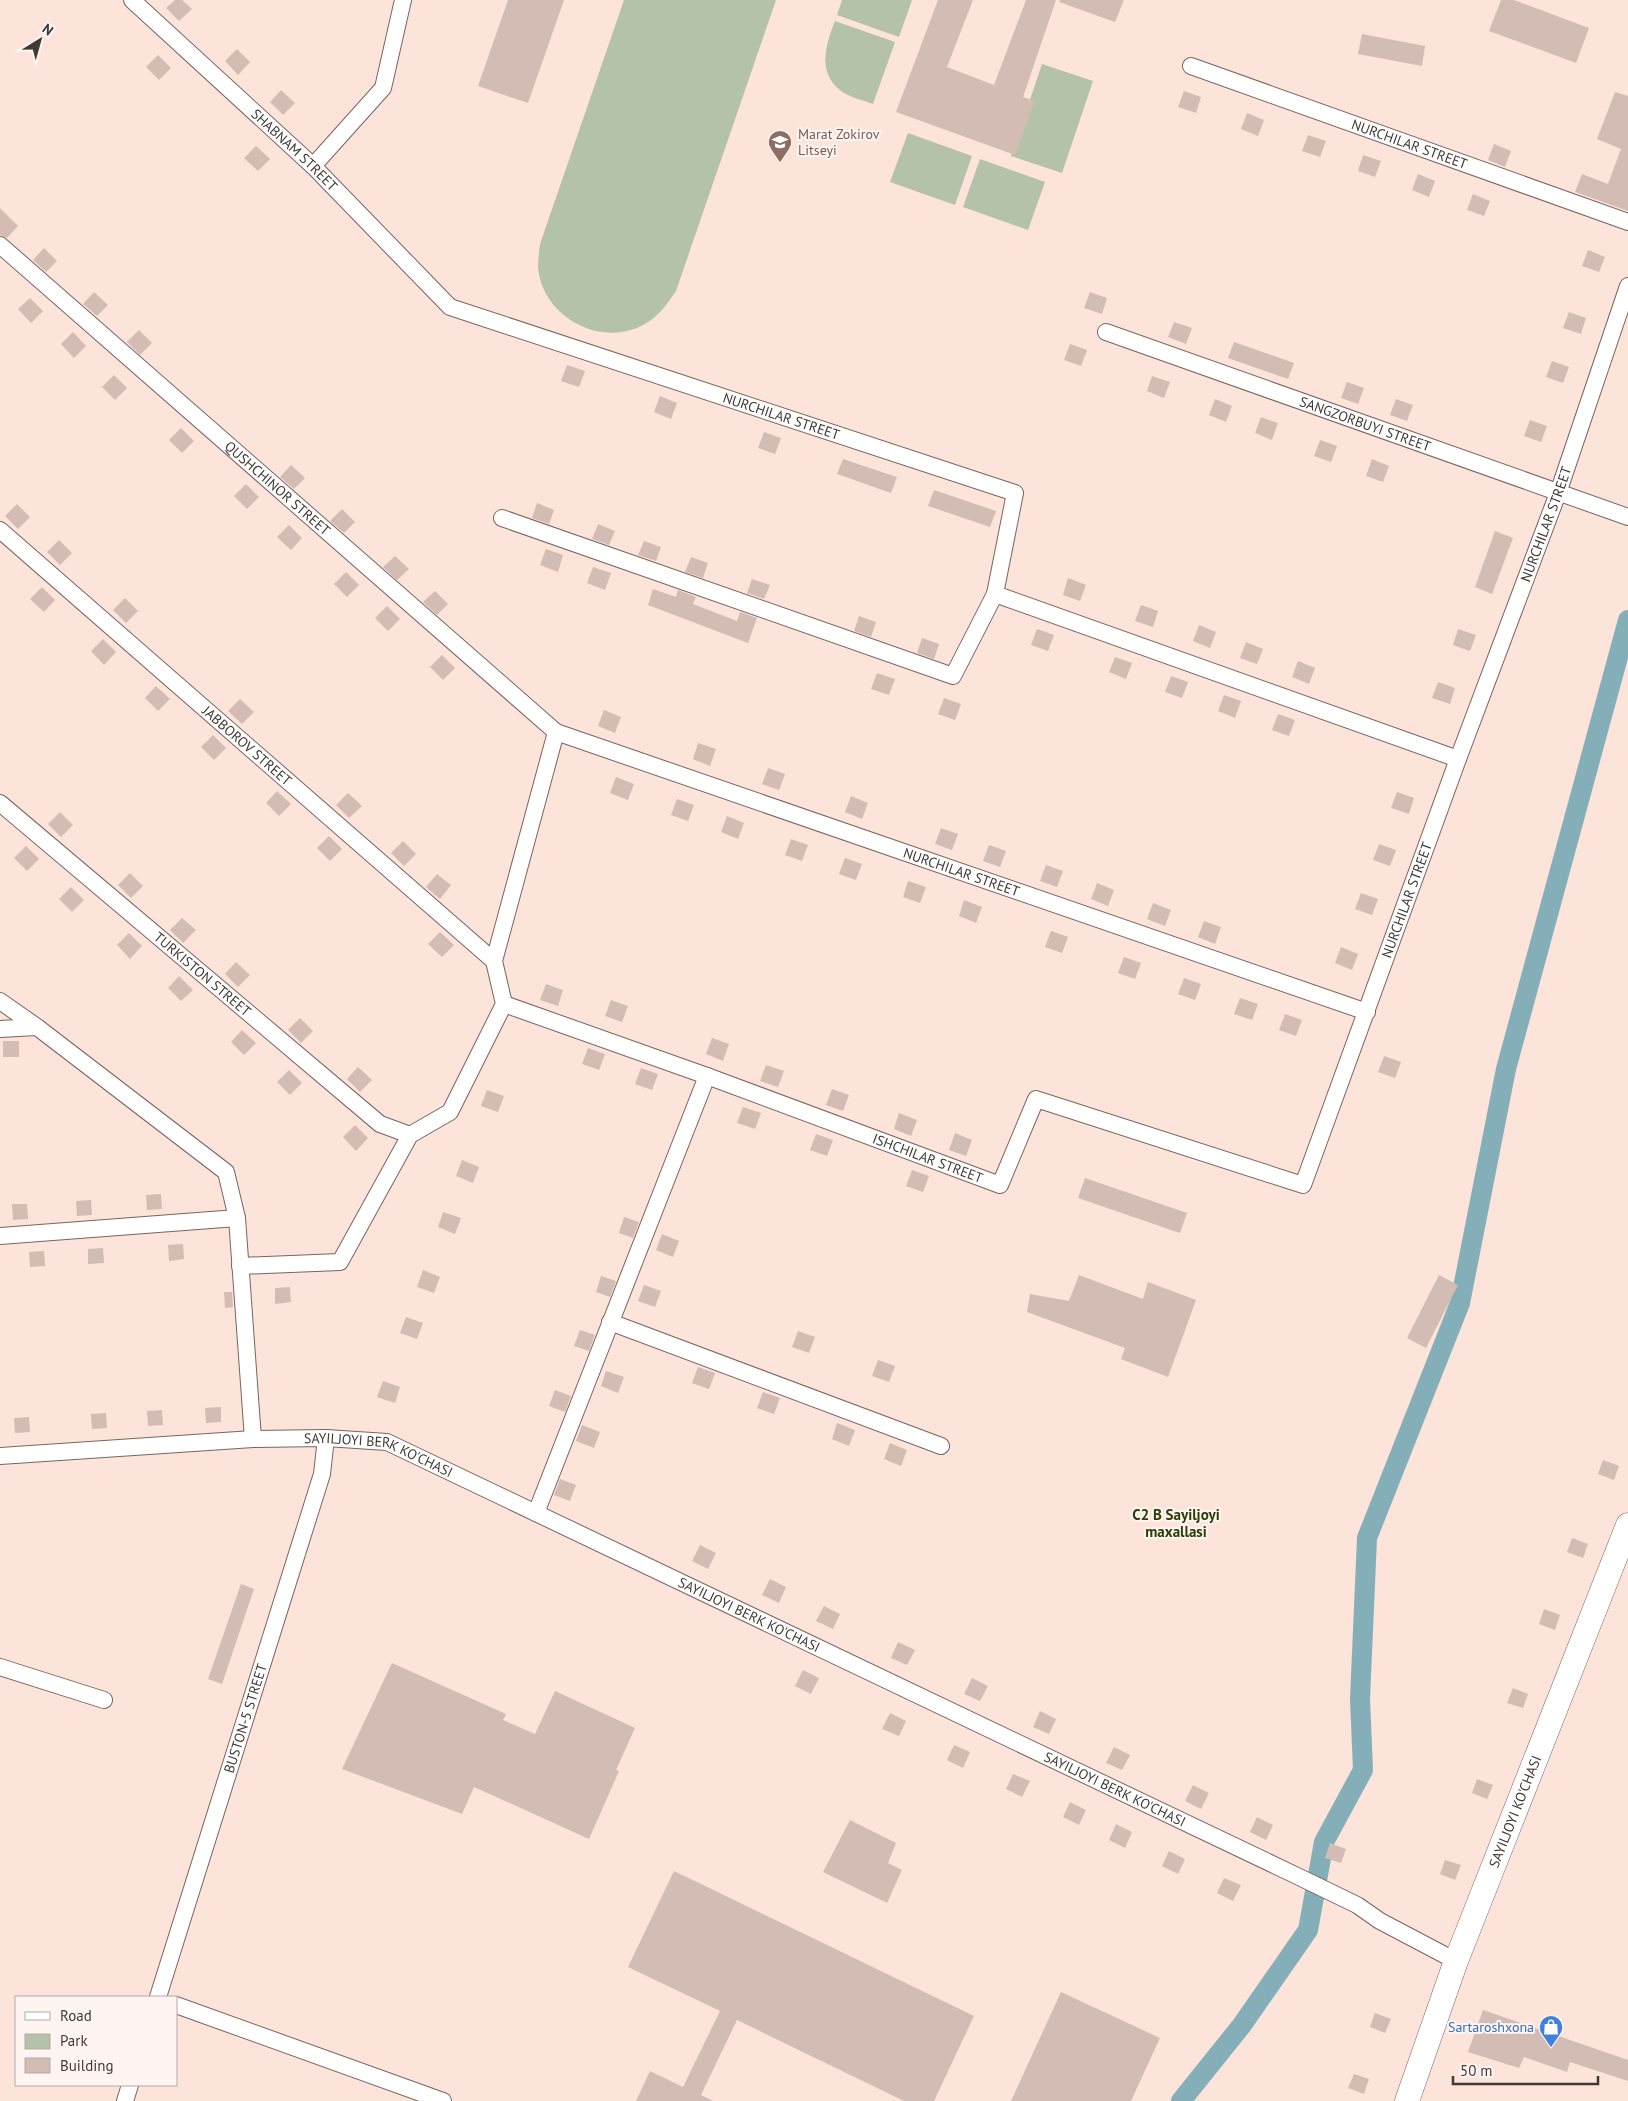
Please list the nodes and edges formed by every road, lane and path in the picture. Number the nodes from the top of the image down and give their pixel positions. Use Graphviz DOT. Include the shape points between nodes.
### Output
graph roads {
  1 [pos="132,0"];
  2 [pos="403,0"];
  3 [pos="1191,66"];
  4 [pos="313,166"];
  5 [pos="1628,222"];
  6 [pos="0,244"];
  7 [pos="1628,286"];
  8 [pos="450,307"];
  9 [pos="1106,332"];
  10 [pos="1558,493"];
  11 [pos="1626,516"];
  12 [pos="502,518"];
  13 [pos="0,530"];
  14 [pos="995,594"];
  15 [pos="556,732"];
  16 [pos="1458,759"];
  17 [pos="0,803"];
  18 [pos="494,961"];
  19 [pos="0,1001"];
  20 [pos="504,1004"];
  21 [pos="1367,1012"];
  22 [pos="37,1028"];
  23 [pos="0,1029"];
  24 [pos="707,1076"];
  25 [pos="410,1135"];
  26 [pos="1303,1186"];
  27 [pos="237,1218"];
  28 [pos="0,1236"];
  29 [pos="240,1266"];
  30 [pos="610,1322"];
  31 [pos="326,1438"];
  32 [pos="253,1439"];
  33 [pos="940,1446"];
  34 [pos="0,1456"];
  35 [pos="536,1512"];
  36 [pos="1628,1525"];
  37 [pos="0,1667"];
  38 [pos="104,1700"];
  39 [pos="1456,1961"];
  40 [pos="158,1996"];
  41 [pos="178,2006"];
  42 [pos="130,2086"];
  43 [pos="125,2101"];
  44 [pos="443,2101"];
  45 [pos="1407,2101"];
  1 -- 4 [label="street, SHABNAM STREET"];
  2 -- 4 [label="street" via="383,88"];
  3 -- 5 [label="street, NURCHILAR STREET"];
  4 -- 8 [label="street, SHABNAM STREET"];
  6 -- 15 [label="street, QUSHCHINOR STREET"];
  7 -- 10 [label="street, NURCHILAR STREET"];
  8 -- 14 [label="street, NURCHILAR STREET" via="1015,493"];
  9 -- 10 [label="street, SANGZORBUYI STREET"];
  10 -- 11 [label="street, SANGZORBUYI STREET"];
  10 -- 16 [label="street, NURCHILAR STREET"];
  12 -- 14 [label="street, NURCHILAR STREET" via="954,676"];
  13 -- 18 [label="street, JABBOROV STREET"];
  14 -- 16 [label="street"];
  15 -- 18 [label="street"];
  15 -- 21 [label="street, NURCHILAR STREET"];
  16 -- 21 [label="street, NURCHILAR STREET"];
  17 -- 25 [label="street, TURKISTON STREET" via="380,1124"];
  18 -- 20 [label="street"];
  19 -- 22 [label="street"];
  20 -- 24 [label="street, ISHCHILAR STREET"];
  20 -- 25 [label="street" via="450,1112"];
  21 -- 26 [label="street, NURCHILAR STREET"];
  22 -- 23 [label="street"];
  22 -- 27 [label="street" via="226,1172"];
  24 -- 26 [label="street, ISHCHILAR STREET" via="1000,1185 1036,1099"];
  24 -- 30 [label="street"];
  25 -- 29 [label="street" via="340,1262"];
  27 -- 28 [label="street"];
  27 -- 29 [label="street"];
  29 -- 32 [label="street"];
  30 -- 33 [label="street"];
  30 -- 35 [label="street"];
  31 -- 32 [label="street, SAYILJOYI BERK KO'CHASI"];
  31 -- 35 [label="street, SAYILJOYI BERK KO'CHASI" via="387,1442"];
  31 -- 40 [label="street, BUSTON-5 STREET" via="322,1474"];
  32 -- 34 [label="street, SAYILJOYI BERK KO'CHASI"];
  35 -- 39 [label="street, SAYILJOYI BERK KO'CHASI" via="1357,1905 1380,1921"];
  36 -- 39 [label="main road, SAYILJOYI KO'CHASI"];
  37 -- 38 [label="street"];
  39 -- 45 [label="main road, SAYILJOYI KO'CHASI"];
  41 -- 44 [label="street"];
  42 -- 43 [label="street"];
}
